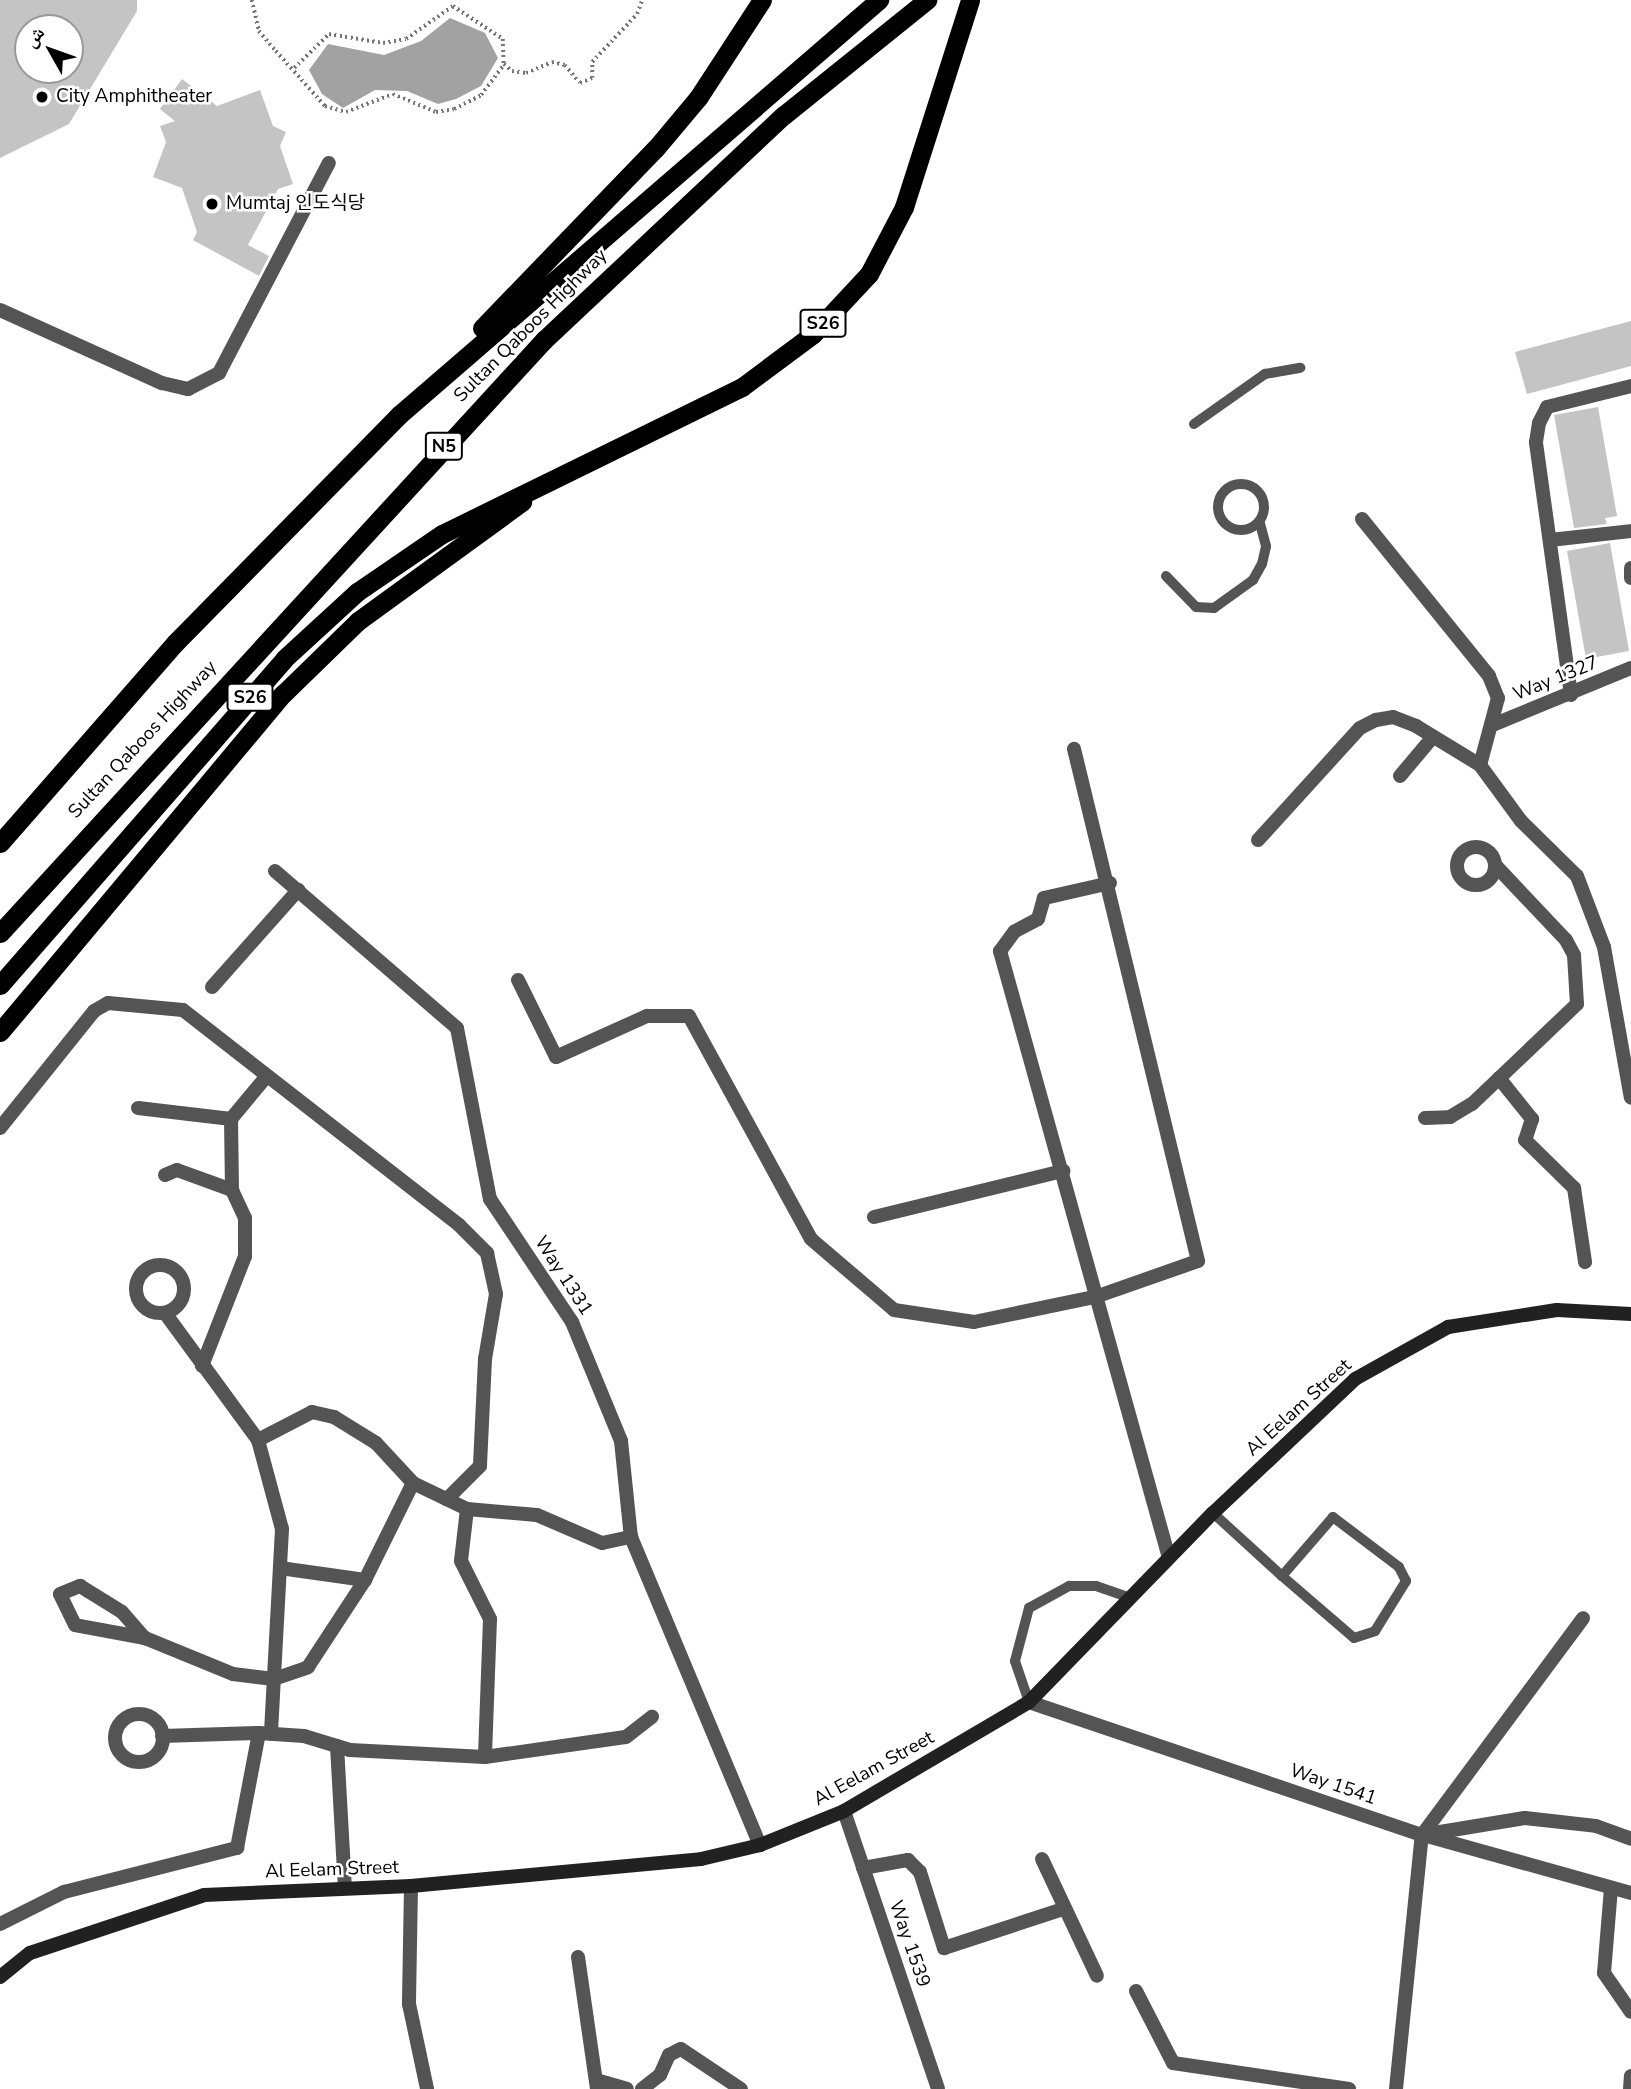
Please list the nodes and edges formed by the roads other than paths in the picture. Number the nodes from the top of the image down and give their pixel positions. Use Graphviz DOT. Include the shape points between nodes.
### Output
graph roads {
  1 [pos="762,0"];
  2 [pos="880,0"];
  3 [pos="928,0"];
  4 [pos="970,0"];
  5 [pos="329,163"];
  6 [pos="0,310"];
  7 [pos="1300,368"];
  8 [pos="1631,386"];
  9 [pos="399,415"];
  10 [pos="1194,424"];
  11 [pos="555,476"];
  12 [pos="1362,519"];
  13 [pos="1260,523"];
  14 [pos="1631,531"];
  15 [pos="1549,540"];
  16 [pos="1631,568"];
  17 [pos="1166,576"];
  18 [pos="1631,578"];
  19 [pos="1631,668"];
  20 [pos="1572,695"];
  21 [pos="1495,724"];
  22 [pos="1432,738"];
  23 [pos="1074,748"];
  24 [pos="1480,765"];
  25 [pos="1400,776"];
  26 [pos="1258,841"];
  27 [pos="0,843"];
  28 [pos="1495,865"];
  29 [pos="275,871"];
  30 [pos="1110,883"];
  31 [pos="298,890"];
  32 [pos="0,933"];
  33 [pos="519,980"];
  34 [pos="0,985"];
  35 [pos="212,987"];
  36 [pos="0,1032"];
  37 [pos="266,1077"];
  38 [pos="1499,1078"];
  39 [pos="1631,1098"];
  40 [pos="138,1108"];
  41 [pos="1425,1118"];
  42 [pos="231,1119"];
  43 [pos="0,1128"];
  44 [pos="1063,1171"];
  45 [pos="165,1175"];
  46 [pos="232,1190"];
  47 [pos="874,1217"];
  48 [pos="1585,1262"];
  49 [pos="1098,1296"];
  50 [pos="165,1313"];
  51 [pos="1631,1314"];
  52 [pos="202,1366"];
  53 [pos="258,1440"];
  54 [pos="413,1483"];
  55 [pos="447,1499"];
  56 [pos="467,1509"];
  57 [pos="1213,1513"];
  58 [pos="631,1536"];
  59 [pos="1169,1558"];
  60 [pos="279,1568"];
  61 [pos="1282,1576"];
  62 [pos="365,1580"];
  63 [pos="1130,1598"];
  64 [pos="1583,1618"];
  65 [pos="145,1638"];
  66 [pos="274,1679"];
  67 [pos="1028,1702"];
  68 [pos="652,1717"];
  69 [pos="265,1733"];
  70 [pos="162,1736"];
  71 [pos="337,1746"];
  72 [pos="485,1757"];
  73 [pos="844,1811"];
  74 [pos="1422,1835"];
  75 [pos="1631,1839"];
  76 [pos="760,1845"];
  77 [pos="1042,1859"];
  78 [pos="863,1868"];
  79 [pos="411,1886"];
  80 [pos="345,1887"];
  81 [pos="1611,1888"];
  82 [pos="1631,1894"];
  83 [pos="1063,1909"];
  84 [pos="0,1924"];
  85 [pos="578,1957"];
  86 [pos="1097,1976"];
  87 [pos="0,1977"];
  88 [pos="1136,1991"];
  89 [pos="1631,2012"];
  90 [pos="1631,2076"];
  91 [pos="596,2084"];
  92 [pos="428,2089"];
  93 [pos="627,2089"];
  94 [pos="642,2089"];
  95 [pos="741,2089"];
  96 [pos="938,2089"];
  97 [pos="1349,2089"];
  98 [pos="1396,2089"];
  99 [pos="1630,2089"];
  1 -- 9 [label="highway" via="698,98 656,148"];
  2 -- 9 [label="highway, Sultan Qaboos Highway"];
  3 -- 32 [label="highway, Sultan Qaboos Highway / N5" via="783,115 544,340"];
  4 -- 11 [label="highway, S26" via="904,207 869,274 813,334 742,387"];
  5 -- 6 [label="street" via="219,373 188,389 162,383"];
  7 -- 10 [label="lane" via="1265,374"];
  8 -- 15 [label="street" via="1547,407 1536,442"];
  9 -- 27 [label="highway, Sultan Qaboos Highway" via="175,643"];
  11 -- 34 [label="highway, S26" via="443,534 356,592 302,642"];
  11 -- 36 [label="highway" via="455,555 358,621 283,694"];
  12 -- 21 [label="street" via="1489,676 1498,698"];
  13 -- 13 [label="lane" via="1265,506 1256,489 1238,483 1222,491 1217,508 1226,525 1244,531"];
  13 -- 17 [label="lane" via="1266,546 1262,564 1253,580 1214,608 1196,607"];
  14 -- 15 [label="street"];
  15 -- 20 [label="street"];
  16 -- 18 [label="street"];
  19 -- 20 [label="street, Way 1327"];
  20 -- 21 [label="street, Way 1327"];
  21 -- 24 [label="street"];
  22 -- 24 [label="street"];
  22 -- 25 [label="street"];
  22 -- 26 [label="street" via="1393,717 1360,728"];
  23 -- 30 [label="street"];
  24 -- 39 [label="street" via="1521,821 1577,876 1604,947"];
  28 -- 38 [label="street" via="1566,940 1579,986 1577,1004"];
  29 -- 31 [label="street, Way 1331"];
  30 -- 44 [label="street" via="1044,898 1038,919 1014,932 1000,951"];
  30 -- 49 [label="street" via="1198,1261"];
  31 -- 35 [label="street"];
  31 -- 58 [label="street, Way 1331" via="457,1028 491,1199 572,1321 621,1441"];
  33 -- 49 [label="street" via="556,1057 647,1016 689,1016 811,1239 894,1310 974,1322"];
  37 -- 42 [label="street"];
  37 -- 43 [label="street" via="183,1010 108,1003 70,1037"];
  37 -- 55 [label="street" via="459,1225 487,1252 496,1294 485,1359 480,1466"];
  38 -- 41 [label="street" via="1450,1117"];
  38 -- 48 [label="street" via="1532,1119 1525,1140 1574,1188"];
  40 -- 42 [label="street"];
  42 -- 46 [label="street"];
  44 -- 47 [label="street"];
  44 -- 49 [label="street"];
  45 -- 46 [label="street" via="177,1170"];
  46 -- 52 [label="street" via="244,1218 245,1256"];
  49 -- 59 [label="street"];
  50 -- 52 [label="street"];
  51 -- 57 [label="main road, Al Eelam Street" via="1557,1310 1448,1327 1355,1379"];
  52 -- 53 [label="street"];
  53 -- 54 [label="street" via="312,1412 334,1417 376,1443"];
  53 -- 60 [label="street" via="282,1529"];
  54 -- 55 [label="street"];
  54 -- 62 [label="street"];
  55 -- 56 [label="street"];
  56 -- 58 [label="street" via="537,1515 602,1543"];
  56 -- 72 [label="street" via="461,1561 489,1619"];
  57 -- 59 [label="main road, Al Eelam Street"];
  57 -- 61 [label="lane"];
  58 -- 76 [label="street, Way 1331"];
  59 -- 63 [label="main road, Al Eelam Street"];
  60 -- 62 [label="street"];
  60 -- 66 [label="street"];
  61 -- 61 [label="lane" via="1353,1638 1375,1631 1406,1581 1399,1567 1333,1517"];
  62 -- 66 [label="street" via="308,1667"];
  63 -- 67 [label="main road, Al Eelam Street"];
  63 -- 67 [label="lane" via="1096,1586 1069,1586 1029,1608 1015,1661"];
  64 -- 74 [label="street"];
  65 -- 65 [label="street" via="122,1612 80,1586 60,1594 75,1625"];
  65 -- 66 [label="street" via="233,1674"];
  66 -- 69 [label="street"];
  67 -- 73 [label="main road, Al Eelam Street"];
  67 -- 74 [label="street, Way 1541"];
  68 -- 72 [label="street" via="626,1737"];
  69 -- 70 [label="street"];
  69 -- 71 [label="street"];
  69 -- 84 [label="street" via="237,1848 64,1892"];
  71 -- 72 [label="street"];
  71 -- 80 [label="street"];
  73 -- 76 [label="main road, Al Eelam Street"];
  73 -- 78 [label="street, Way 1539"];
  74 -- 75 [label="street, Way 1541" via="1525,1818 1596,1826"];
  74 -- 81 [label="street"];
  74 -- 98 [label="street"];
  76 -- 79 [label="main road, Al Eelam Street" via="701,1859"];
  77 -- 83 [label="street"];
  78 -- 83 [label="street" via="908,1860 920,1872 944,1948"];
  78 -- 96 [label="street, Way 1539"];
  79 -- 80 [label="main road, Al Eelam Street"];
  79 -- 92 [label="street" via="409,2004"];
  80 -- 87 [label="main road, Al Eelam Street" via="204,1895 30,1953"];
  81 -- 82 [label="street"];
  81 -- 89 [label="street" via="1604,1973"];
  83 -- 86 [label="street"];
  85 -- 91 [label="street"];
  88 -- 97 [label="street" via="1174,2063"];
  90 -- 99 [label="street"];
  91 -- 93 [label="street"];
  94 -- 95 [label="street" via="660,2075 669,2055 681,2049"];
}
